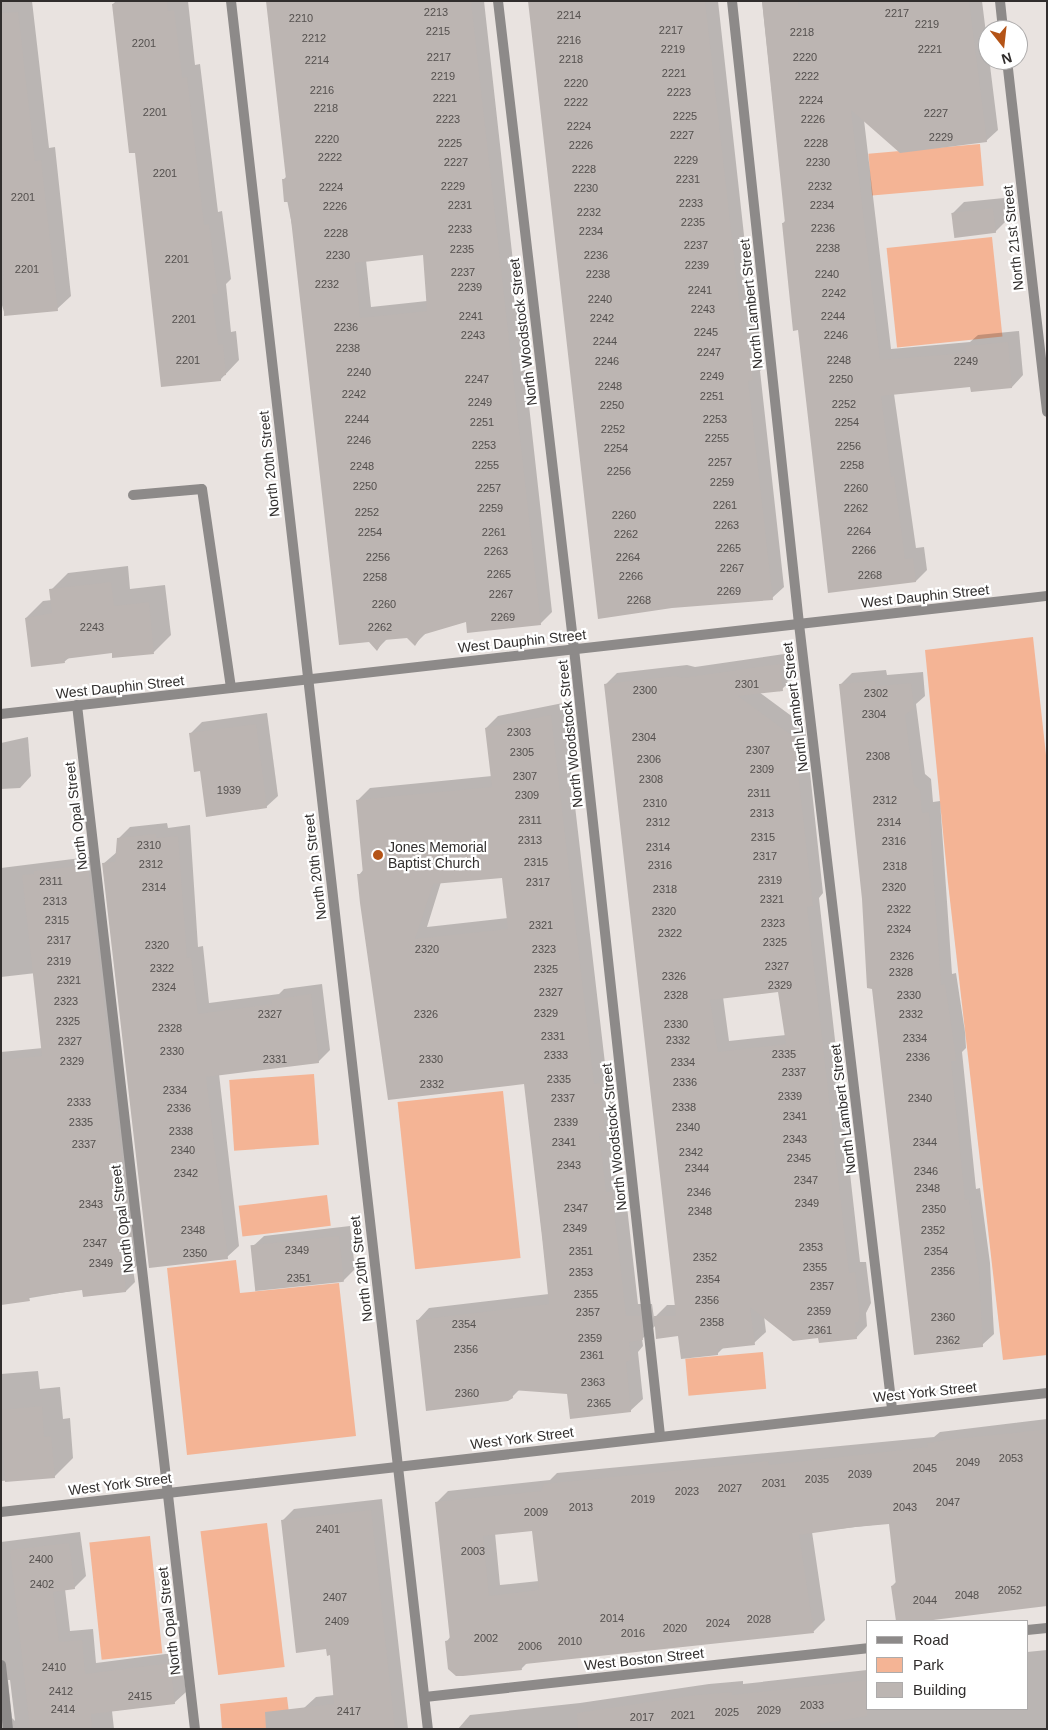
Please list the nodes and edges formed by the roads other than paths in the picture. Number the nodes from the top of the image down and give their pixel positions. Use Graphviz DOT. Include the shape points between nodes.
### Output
graph roads {
  1 [pos="231,1"];
  2 [pos="498,1"];
  3 [pos="732,1"];
  4 [pos="1000,1"];
  5 [pos="1002,20"];
  6 [pos="1008,70"];
  7 [pos="1047,412"];
  8 [pos="133,496"];
  9 [pos="1047,596"];
  10 [pos="799,624"];
  11 [pos="574,649"];
  12 [pos="307,680"];
  13 [pos="231,688"];
  14 [pos="77,705"];
  15 [pos="1,714"];
  16 [pos="1047,1393"];
  17 [pos="892,1408"];
  18 [pos="660,1435"];
  19 [pos="398,1467"];
  20 [pos="168,1493"];
  21 [pos="1,1512"];
  22 [pos="1047,1628"];
  23 [pos="1028,1630"];
  24 [pos="866,1648"];
  25 [pos="1,1665"];
  26 [pos="425,1698"];
  27 [pos="8,1729"];
  28 [pos="195,1729"];
  29 [pos="428,1729"];
  1 -- 12 [label="street, North 20th Street"];
  2 -- 11 [label="street, North Woodstock Street"];
  3 -- 10 [label="street, North Lambert Street"];
  4 -- 5 [label="street"];
  6 -- 7 [label="street, North 21st Street"];
  8 -- 13 [label="street" via="202,489"];
  9 -- 10 [label="street, West Dauphin Street"];
  10 -- 11 [label="street, West Dauphin Street"];
  10 -- 17 [label="street, North Lambert Street"];
  11 -- 12 [label="street, West Dauphin Street"];
  11 -- 18 [label="street, North Woodstock Street"];
  12 -- 13 [label="street, West Dauphin Street"];
  12 -- 19 [label="street, North 20th Street"];
  13 -- 14 [label="street, West Dauphin Street"];
  14 -- 15 [label="street, West Dauphin Street"];
  14 -- 20 [label="street, North Opal Street"];
  16 -- 17 [label="street, West York Street"];
  17 -- 18 [label="street, West York Street"];
  18 -- 19 [label="street, West York Street"];
  19 -- 20 [label="street, West York Street"];
  19 -- 26 [label="street, North 20th Street"];
  20 -- 21 [label="street, West York Street"];
  20 -- 28 [label="street, North Opal Street"];
  22 -- 23 [label="street"];
  24 -- 26 [label="street, West Boston Street"];
  25 -- 27 [label="street"];
  26 -- 29 [label="street, North 20th Street"];
}
